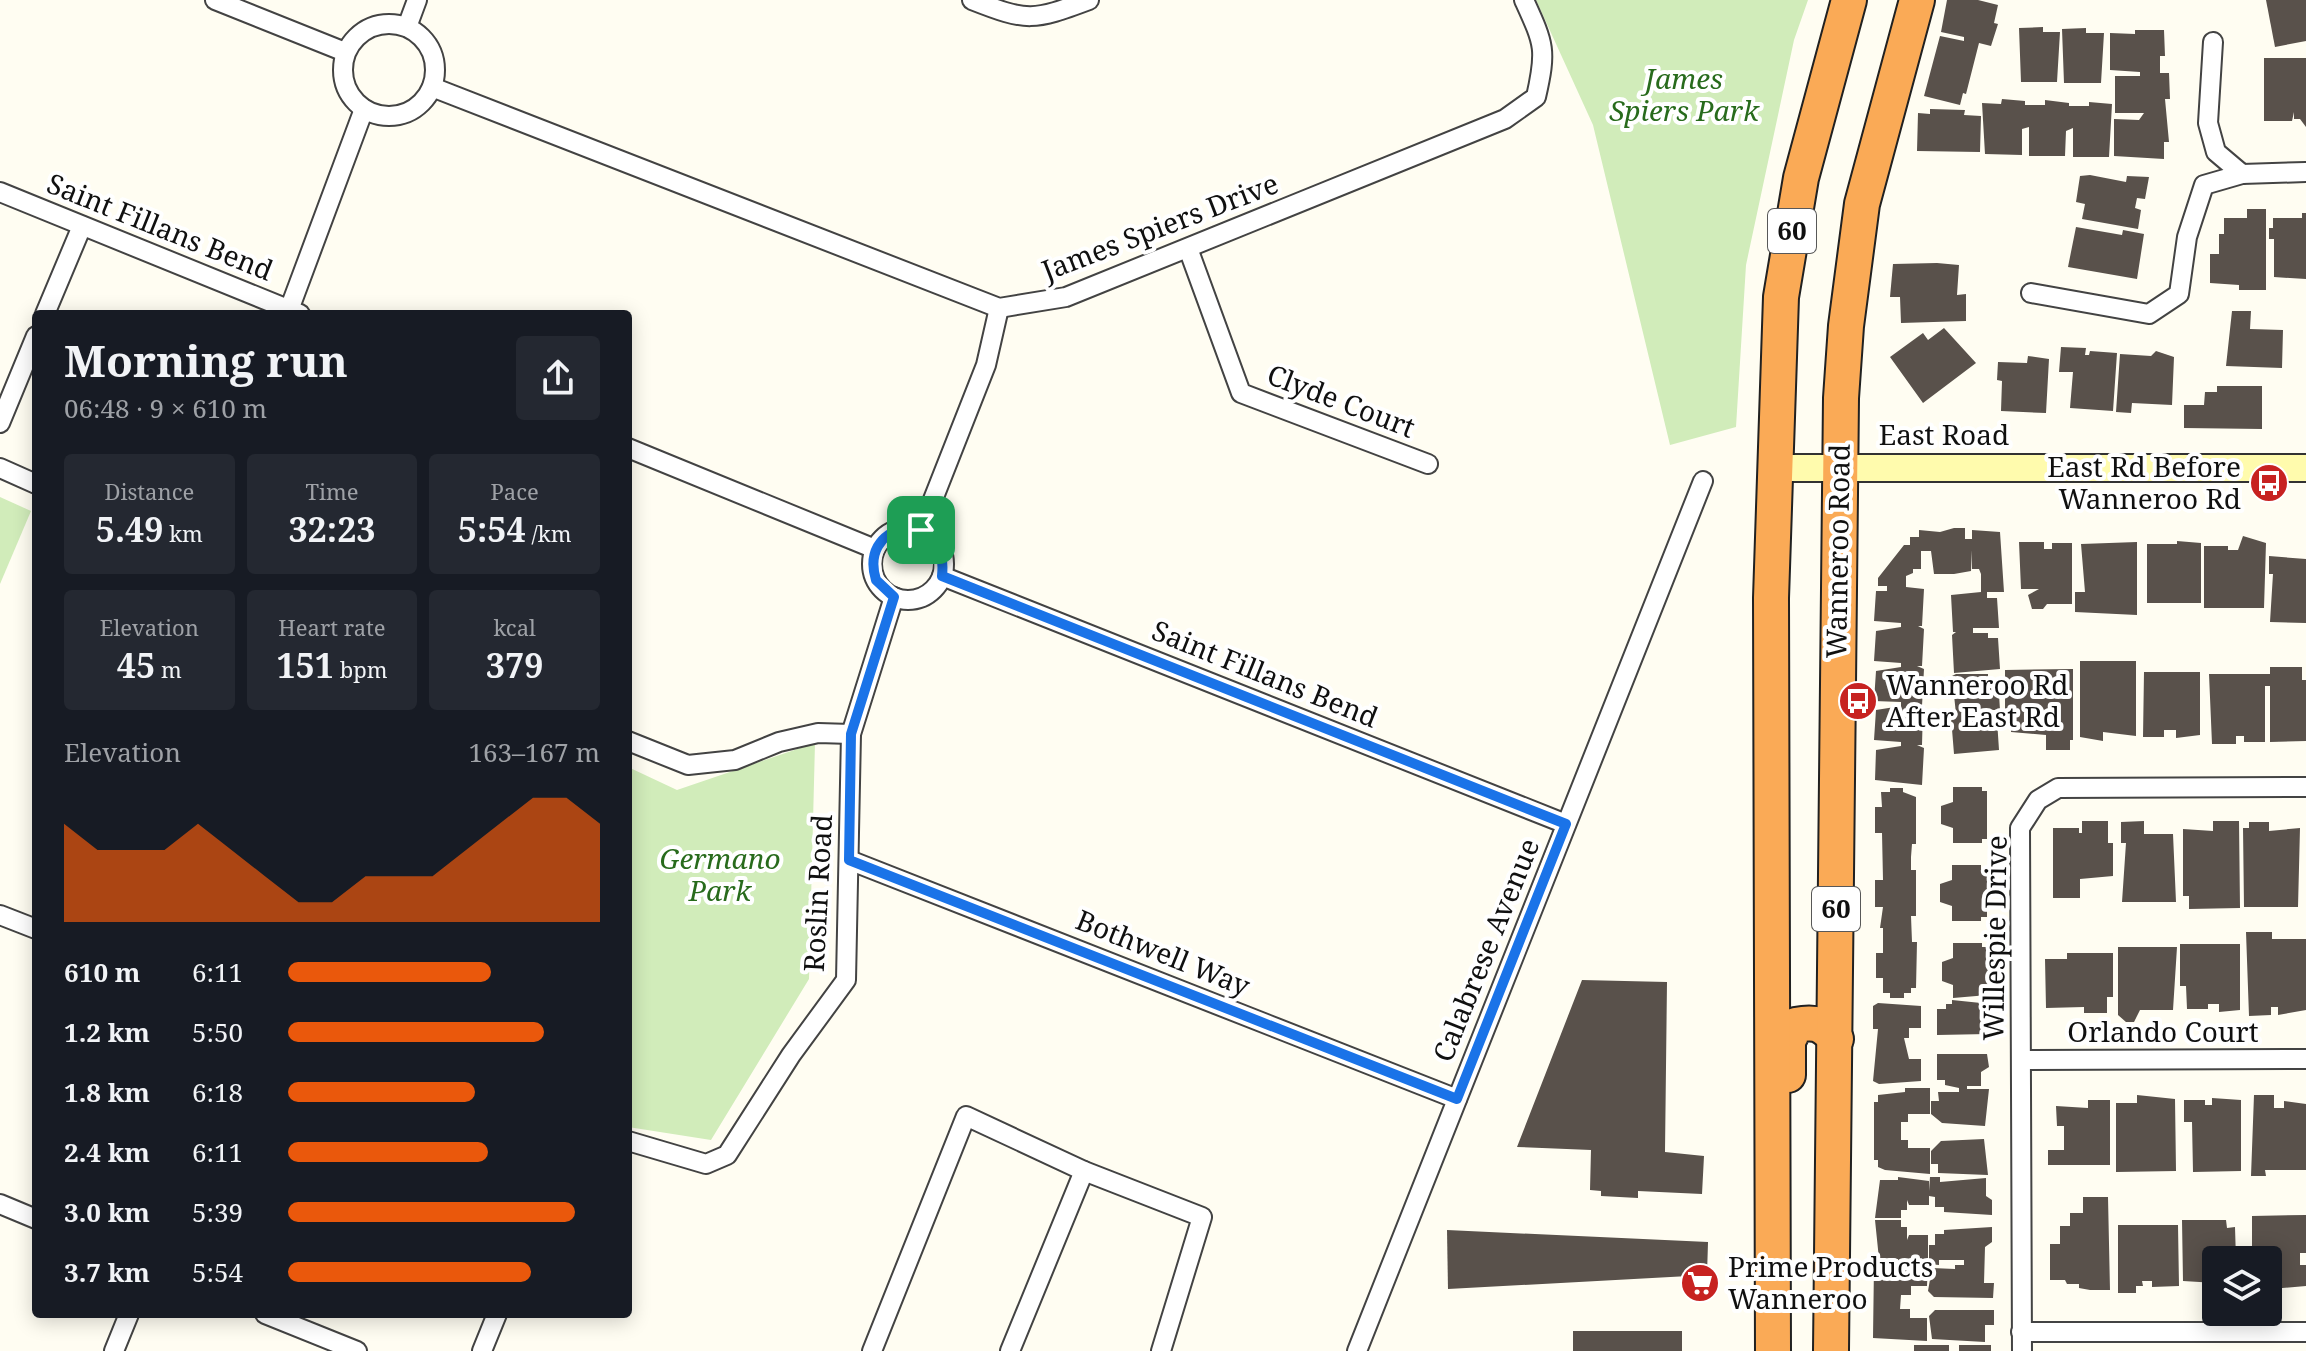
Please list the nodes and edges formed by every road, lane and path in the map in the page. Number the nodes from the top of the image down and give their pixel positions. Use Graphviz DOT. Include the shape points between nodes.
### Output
graph roads {
  1 [pos="215,0"];
  2 [pos="417,0"];
  3 [pos="972,0"];
  4 [pos="1089,0"];
  5 [pos="1524,0"];
  6 [pos="1849,0"];
  7 [pos="1917,0"];
  8 [pos="407,27"];
  9 [pos="2213,42"];
  10 [pos="345,52"];
  11 [pos="432,87"];
  12 [pos="364,109"];
  13 [pos="2306,172"];
  14 [pos="2242,174"];
  15 [pos="0,192"];
  16 [pos="82,226"];
  17 [pos="1189,251"];
  18 [pos="2031,293"];
  19 [pos="999,308"];
  20 [pos="47,310"];
  21 [pos="289,310"];
  22 [pos="295,310"];
  23 [pos="32,346"];
  24 [pos="0,423"];
  25 [pos="632,450"];
  26 [pos="1428,464"];
  27 [pos="1839,467"];
  28 [pos="0,468"];
  29 [pos="1773,468"];
  30 [pos="2306,468"];
  31 [pos="1703,481"];
  32 [pos="32,482"];
  33 [pos="921,530"];
  34 [pos="875,549"];
  35 [pos="942,576"];
  36 [pos="894,597"];
  37 [pos="851,734"];
  38 [pos="632,743"];
  39 [pos="2306,787"];
  40 [pos="1566,824"];
  41 [pos="849,860"];
  42 [pos="0,915"];
  43 [pos="32,927"];
  44 [pos="1836,1039"];
  45 [pos="2306,1059"];
  46 [pos="2021,1060"];
  47 [pos="1457,1099"];
  48 [pos="632,1142"];
  49 [pos="1084,1171"];
  50 [pos="0,1204"];
  51 [pos="32,1217"];
  52 [pos="1773,1295"];
  53 [pos="127,1318"];
  54 [pos="275,1318"];
  55 [pos="495,1318"];
  56 [pos="2306,1332"];
  57 [pos="2021,1342"];
  58 [pos="114,1351"];
  59 [pos="357,1351"];
  60 [pos="482,1351"];
  61 [pos="872,1351"];
  62 [pos="1010,1351"];
  63 [pos="1161,1351"];
  64 [pos="1357,1351"];
  65 [pos="1773,1351"];
  66 [pos="1831,1351"];
  1 -- 10 [label="street"];
  2 -- 8 [label="street"];
  3 -- 4 [label="street" via="1018,18 1041,17"];
  5 -- 17 [label="street, James Spiers Drive" via="1544,44 1536,97 1505,119"];
  6 -- 29 [label="highway, 60" via="1801,178 1781,297"];
  7 -- 27 [label="highway, Wanneroo Road / 60" via="1862,204 1846,326"];
  8 -- 10 [label="street" via="382,23 367,28"];
  8 -- 11 [label="street" via="430,49 435,64"];
  9 -- 14 [label="street" via="2208,123 2216,152"];
  10 -- 12 [label="street" via="344,84"];
  11 -- 12 [label="street" via="424,100 404,113 379,115"];
  11 -- 19 [label="street"];
  12 -- 22 [label="street"];
  13 -- 14 [label="street"];
  14 -- 18 [label="street" via="2204,185 2187,237 2179,294 2149,314"];
  15 -- 16 [label="street, Saint Fillans Bend"];
  16 -- 20 [label="street"];
  16 -- 21 [label="street, Saint Fillans Bend"];
  17 -- 19 [label="street, James Spiers Drive" via="1066,297"];
  17 -- 26 [label="street, Clyde Court" via="1241,393"];
  19 -- 33 [label="street" via="986,365"];
  23 -- 24 [label="street"];
  25 -- 34 [label="street"];
  27 -- 29 [label="street, East Road"];
  27 -- 30 [label="street, East Road"];
  27 -- 44 [label="highway, Wanneroo Road / 60"];
  28 -- 32 [label="street"];
  29 -- 52 [label="highway, 60"];
  31 -- 40 [label="street, Calabrese Avenue"];
  33 -- 34 [label="street" via="893,531"];
  33 -- 35 [label="street" via="940,546"];
  34 -- 36 [label="street" via="876,580"];
  35 -- 36 [label="street" via="926,595"];
  35 -- 40 [label="street, Saint Fillans Bend"];
  36 -- 37 [label="street, Roslin Road"];
  37 -- 38 [label="street" via="818,733 735,760 688,765"];
  37 -- 41 [label="street, Roslin Road"];
  39 -- 46 [label="street, Willespie Drive" via="2058,788 2038,800 2020,828"];
  40 -- 47 [label="street, Calabrese Avenue"];
  41 -- 47 [label="street, Bothwell Way"];
  41 -- 48 [label="street, Roslin Road" via="846,980 727,1155 706,1164"];
  42 -- 43 [label="street"];
  44 -- 52 [label="highway, 60" via="1823,1025 1811,1022 1796,1025 1788,1041 1786,1232"];
  44 -- 66 [label="highway, Wanneroo Road / 60"];
  45 -- 46 [label="street, Orlando Court"];
  46 -- 57 [label="street, Willespie Drive"];
  47 -- 64 [label="street, Calabrese Avenue"];
  49 -- 61 [label="street" via="966,1116"];
  49 -- 62 [label="street"];
  49 -- 63 [label="street" via="1202,1217"];
  50 -- 51 [label="street"];
  52 -- 65 [label="highway, 60"];
  53 -- 58 [label="street"];
  54 -- 59 [label="street"];
  55 -- 60 [label="street"];
  56 -- 57 [label="street"];
}
